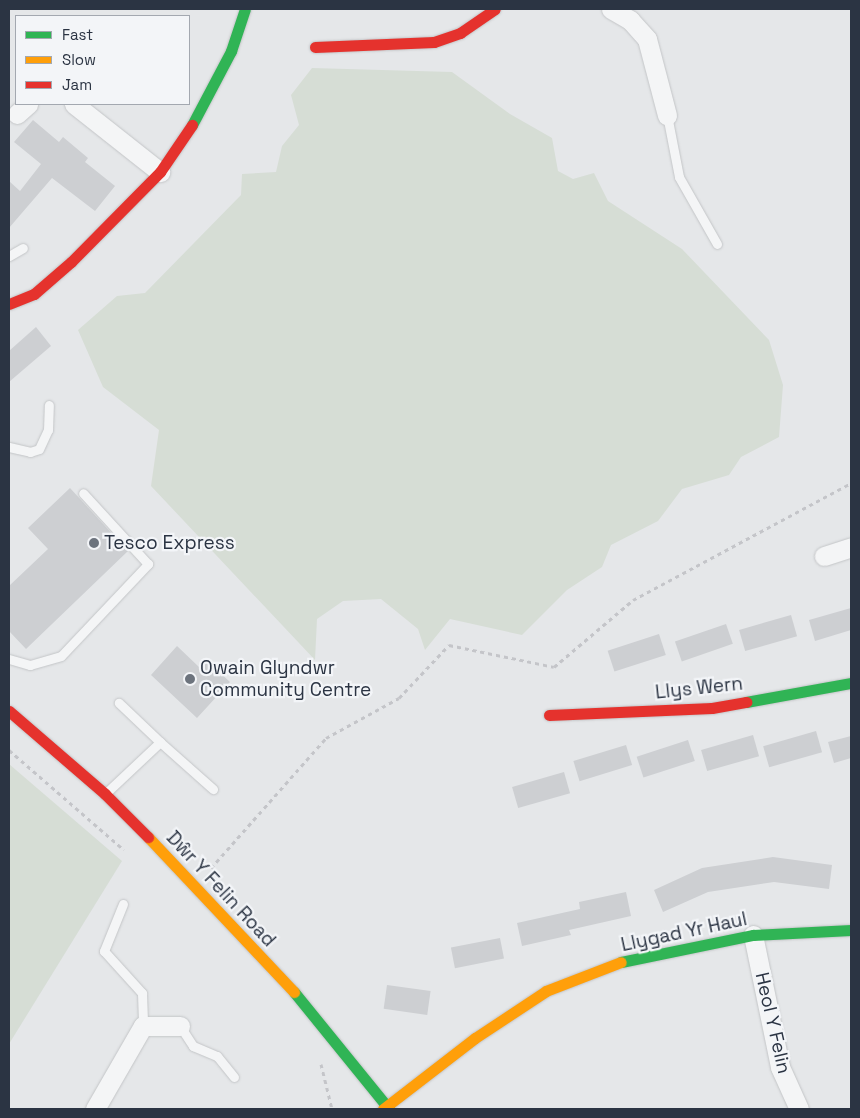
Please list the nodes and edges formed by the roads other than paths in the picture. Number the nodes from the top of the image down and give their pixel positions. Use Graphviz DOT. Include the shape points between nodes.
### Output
graph roads {
  1 [pos="244,9"];
  2 [pos="495,9"];
  3 [pos="611,9"];
  4 [pos="315,47"];
  5 [pos="75,105"];
  6 [pos="667,115"];
  7 [pos="160,172"];
  8 [pos="717,244"];
  9 [pos="23,248"];
  10 [pos="9,256"];
  11 [pos="9,304"];
  12 [pos="49,405"];
  13 [pos="9,447"];
  14 [pos="83,493"];
  15 [pos="851,547"];
  16 [pos="824,556"];
  17 [pos="9,659"];
  18 [pos="851,683"];
  19 [pos="119,702"];
  20 [pos="9,711"];
  21 [pos="549,715"];
  22 [pos="160,742"];
  23 [pos="213,790"];
  24 [pos="104,794"];
  25 [pos="123,904"];
  26 [pos="851,930"];
  27 [pos="753,935"];
  28 [pos="142,1026"];
  29 [pos="180,1026"];
  30 [pos="234,1077"];
  31 [pos="387,1108"];
  32 [pos="96,1109"];
  33 [pos="799,1109"];
  1 -- 7 [label="street" via="231,51 184,141"];
  2 -- 4 [label="street" via="460,33 434,42"];
  3 -- 6 [label="street" via="630,20 647,39"];
  5 -- 7 [label="street"];
  6 -- 8 [label="lane" via="679,177"];
  7 -- 11 [label="street" via="71,262 34,294"];
  9 -- 10 [label="lane"];
  12 -- 13 [label="lane" via="48,430 39,449 30,452"];
  14 -- 17 [label="lane" via="148,564 61,656 30,665"];
  15 -- 16 [label="street"];
  18 -- 21 [label="street, Llys Wern" via="712,708"];
  19 -- 22 [label="lane"];
  20 -- 24 [label="street, Dŵr Y Felin Road"];
  22 -- 23 [label="lane"];
  22 -- 24 [label="lane"];
  24 -- 31 [label="street, Dŵr Y Felin Road" via="195,885 318,1018"];
  25 -- 28 [label="lane" via="104,951 142,993"];
  26 -- 27 [label="street, Llygad Yr Haul"];
  27 -- 31 [label="street, Llygad Yr Haul" via="632,957 546,991 475,1038"];
  27 -- 33 [label="street, Heol Y Felin" via="780,1067"];
  28 -- 29 [label="street"];
  28 -- 32 [label="street"];
  29 -- 30 [label="lane" via="193,1046 217,1056"];
}
